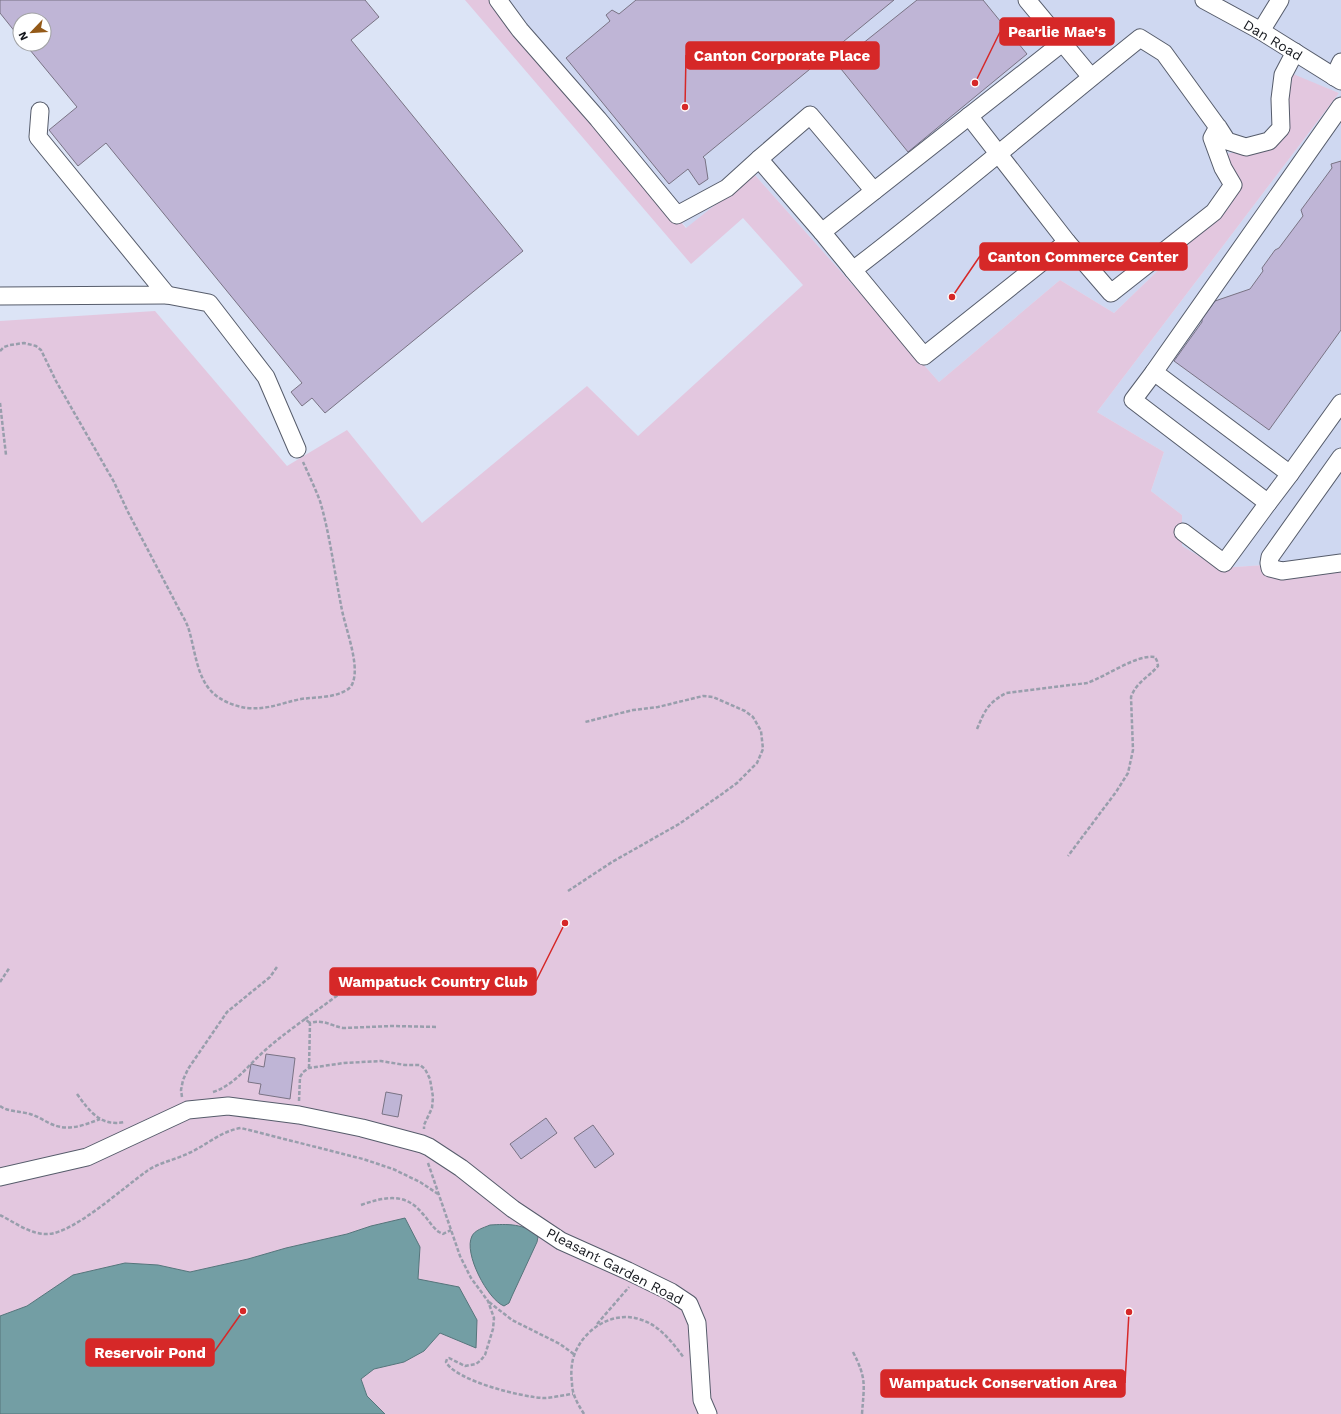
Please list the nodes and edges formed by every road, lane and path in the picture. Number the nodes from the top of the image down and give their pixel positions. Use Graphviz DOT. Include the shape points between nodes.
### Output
graph roads {
  1 [pos="498,0"];
  2 [pos="1027,0"];
  3 [pos="1204,0"];
  4 [pos="1280,0"];
  5 [pos="1261,31"];
  6 [pos="1062,43"];
  7 [pos="1295,52"];
  8 [pos="1341,62"];
  9 [pos="1091,77"];
  10 [pos="1337,79"];
  11 [pos="1341,106"];
  12 [pos="40,111"];
  13 [pos="969,116"];
  14 [pos="1218,127"];
  15 [pos="998,154"];
  16 [pos="759,159"];
  17 [pos="874,191"];
  18 [pos="822,232"];
  19 [pos="1067,242"];
  20 [pos="853,270"];
  21 [pos="166,295"];
  22 [pos="0,296"];
  23 [pos="0,351"];
  24 [pos="1154,372"];
  25 [pos="0,403"];
  26 [pos="1341,403"];
  27 [pos="297,449"];
  28 [pos="6,455"];
  29 [pos="1341,457"];
  30 [pos="1290,474"];
  31 [pos="1268,503"];
  32 [pos="1183,532"];
  33 [pos="1341,563"];
  34 [pos="585,722"];
  35 [pos="977,729"];
  36 [pos="1068,856"];
  37 [pos="568,891"];
  38 [pos="10,967"];
  39 [pos="278,967"];
  40 [pos="367,974"];
  41 [pos="0,982"];
  42 [pos="305,1019"];
  43 [pos="310,1023"];
  44 [pos="438,1027"];
  45 [pos="309,1068"];
  46 [pos="210,1093"];
  47 [pos="77,1094"];
  48 [pos="183,1102"];
  49 [pos="0,1106"];
  50 [pos="299,1115"];
  51 [pos="100,1119"];
  52 [pos="131,1120"];
  53 [pos="426,1146"];
  54 [pos="0,1177"];
  55 [pos="439,1194"];
  56 [pos="361,1205"];
  57 [pos="0,1215"];
  58 [pos="450,1230"];
  59 [pos="639,1276"];
  60 [pos="488,1301"];
  61 [pos="596,1326"];
  62 [pos="854,1352"];
  63 [pos="575,1355"];
  64 [pos="686,1360"];
  65 [pos="573,1394"];
  66 [pos="584,1414"];
  67 [pos="708,1414"];
  68 [pos="862,1414"];
  1 -- 16 [label="street" via="520,30 677,215 727,188"];
  2 -- 6 [label="street"];
  3 -- 5 [label="street, Dan Road"];
  4 -- 5 [label="street"];
  5 -- 7 [label="street, Dan Road"];
  6 -- 9 [label="street"];
  6 -- 13 [label="street"];
  7 -- 10 [label="street, Dan Road"];
  7 -- 14 [label="street" via="1283,75 1280,99 1281,128 1269,142 1246,147 1227,141"];
  8 -- 10 [label="street"];
  9 -- 14 [label="street" via="1140,38 1164,53"];
  9 -- 15 [label="street"];
  11 -- 24 [label="street"];
  12 -- 21 [label="street" via="38,138"];
  13 -- 15 [label="street"];
  13 -- 17 [label="street"];
  14 -- 19 [label="street" via="1212,138 1223,168 1233,185 1214,212 1111,293"];
  15 -- 19 [label="street"];
  15 -- 20 [label="street" via="918,221"];
  16 -- 17 [label="street" via="810,115"];
  16 -- 18 [label="street"];
  17 -- 18 [label="street"];
  18 -- 20 [label="street"];
  19 -- 20 [label="street" via="924,356"];
  21 -- 22 [label="street"];
  21 -- 27 [label="street" via="209,303 266,377"];
  23 -- 27 [label="path" via="4,347 24,343 41,350 182,613 199,667 210,691 226,702 247,708 267,708 301,699 336,695 350,688 353,682 352,649 341,607 326,521"];
  24 -- 30 [label="street"];
  24 -- 31 [label="street" via="1134,400"];
  25 -- 28 [label="path"];
  26 -- 30 [label="street"];
  29 -- 33 [label="street" via="1270,557 1269,563 1270,568 1282,571"];
  30 -- 31 [label="street"];
  31 -- 32 [label="street" via="1224,563"];
  34 -- 37 [label="path" via="632,710 713,696 753,717 761,731 763,749 758,763 722,794 679,824 612,862"];
  35 -- 36 [label="path" via="986,709 994,700 1006,693 1087,683 1141,659 1155,657 1158,666 1139,683 1131,697 1133,750 1128,773"];
  38 -- 41 [label="path"];
  39 -- 48 [label="path" via="270,977 227,1012 183,1080"];
  40 -- 42 [label="path"];
  42 -- 43 [label="path"];
  42 -- 46 [label="path" via="286,1032 234,1081"];
  43 -- 44 [label="path" via="324,1022 344,1028"];
  43 -- 45 [label="path"];
  45 -- 50 [label="path" via="300,1077"];
  45 -- 53 [label="path" via="381,1061 420,1065 430,1079 433,1098 432,1108 424,1125"];
  47 -- 51 [label="path"];
  49 -- 51 [label="path" via="31,1114 59,1128 82,1127"];
  50 -- 53 [label="street, Pleasant Garden Road" via="362,1128"];
  50 -- 54 [label="street, Pleasant Garden Road" via="228,1106 188,1110 87,1157"];
  51 -- 52 [label="path" via="107,1123"];
  53 -- 55 [label="path"];
  53 -- 59 [label="street, Pleasant Garden Road" via="461,1168 513,1209 561,1241"];
  55 -- 57 [label="path" via="393,1169 241,1128 227,1131 189,1153 148,1170 101,1206 58,1233 41,1234"];
  55 -- 58 [label="path"];
  56 -- 58 [label="path" via="375,1200 400,1198 415,1205 439,1232 443,1234"];
  58 -- 60 [label="path" via="471,1278"];
  59 -- 61 [label="path"];
  59 -- 67 [label="street, Pleasant Garden Road" via="689,1304 698,1323 702,1400"];
  60 -- 63 [label="path" via="512,1320 560,1344"];
  60 -- 65 [label="path" via="494,1318 484,1355 481,1360 470,1365 447,1359 446,1362 451,1369 467,1378 524,1396 544,1398"];
  61 -- 63 [label="path"];
  61 -- 64 [label="path" via="617,1318 644,1320 675,1345"];
  62 -- 68 [label="path" via="864,1382"];
  63 -- 65 [label="path" via="571,1371"];
  65 -- 66 [label="path"];
}
